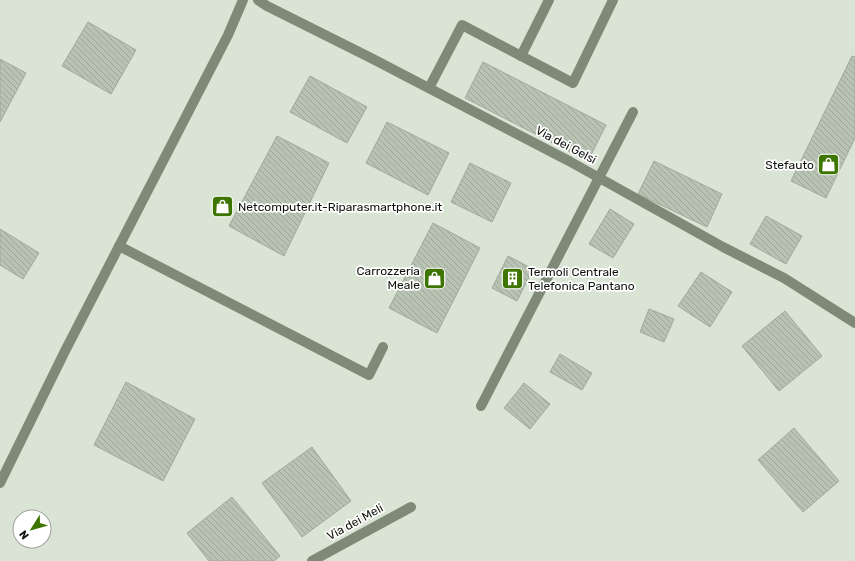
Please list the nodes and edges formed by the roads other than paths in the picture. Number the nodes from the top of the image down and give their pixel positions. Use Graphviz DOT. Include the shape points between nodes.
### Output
graph roads {
  1 [pos="243,0"];
  2 [pos="258,0"];
  3 [pos="549,0"];
  4 [pos="613,0"];
  5 [pos="521,56"];
  6 [pos="429,88"];
  7 [pos="633,112"];
  8 [pos="599,178"];
  9 [pos="119,246"];
  10 [pos="855,323"];
  11 [pos="383,347"];
  12 [pos="480,406"];
  13 [pos="0,483"];
  14 [pos="411,507"];
  15 [pos="312,561"];
  1 -- 9 [label="street" via="228,35"];
  2 -- 6 [label="street, Via dei Gelsi"];
  3 -- 5 [label="street"];
  4 -- 5 [label="street" via="573,83"];
  5 -- 6 [label="street" via="462,25"];
  6 -- 8 [label="street, Via dei Gelsi"];
  7 -- 8 [label="street"];
  8 -- 10 [label="street, Via dei Gelsi" via="784,278"];
  8 -- 12 [label="street"];
  9 -- 11 [label="street" via="369,375"];
  9 -- 13 [label="street" via="64,351"];
  14 -- 15 [label="street, Via dei Meli"];
}
